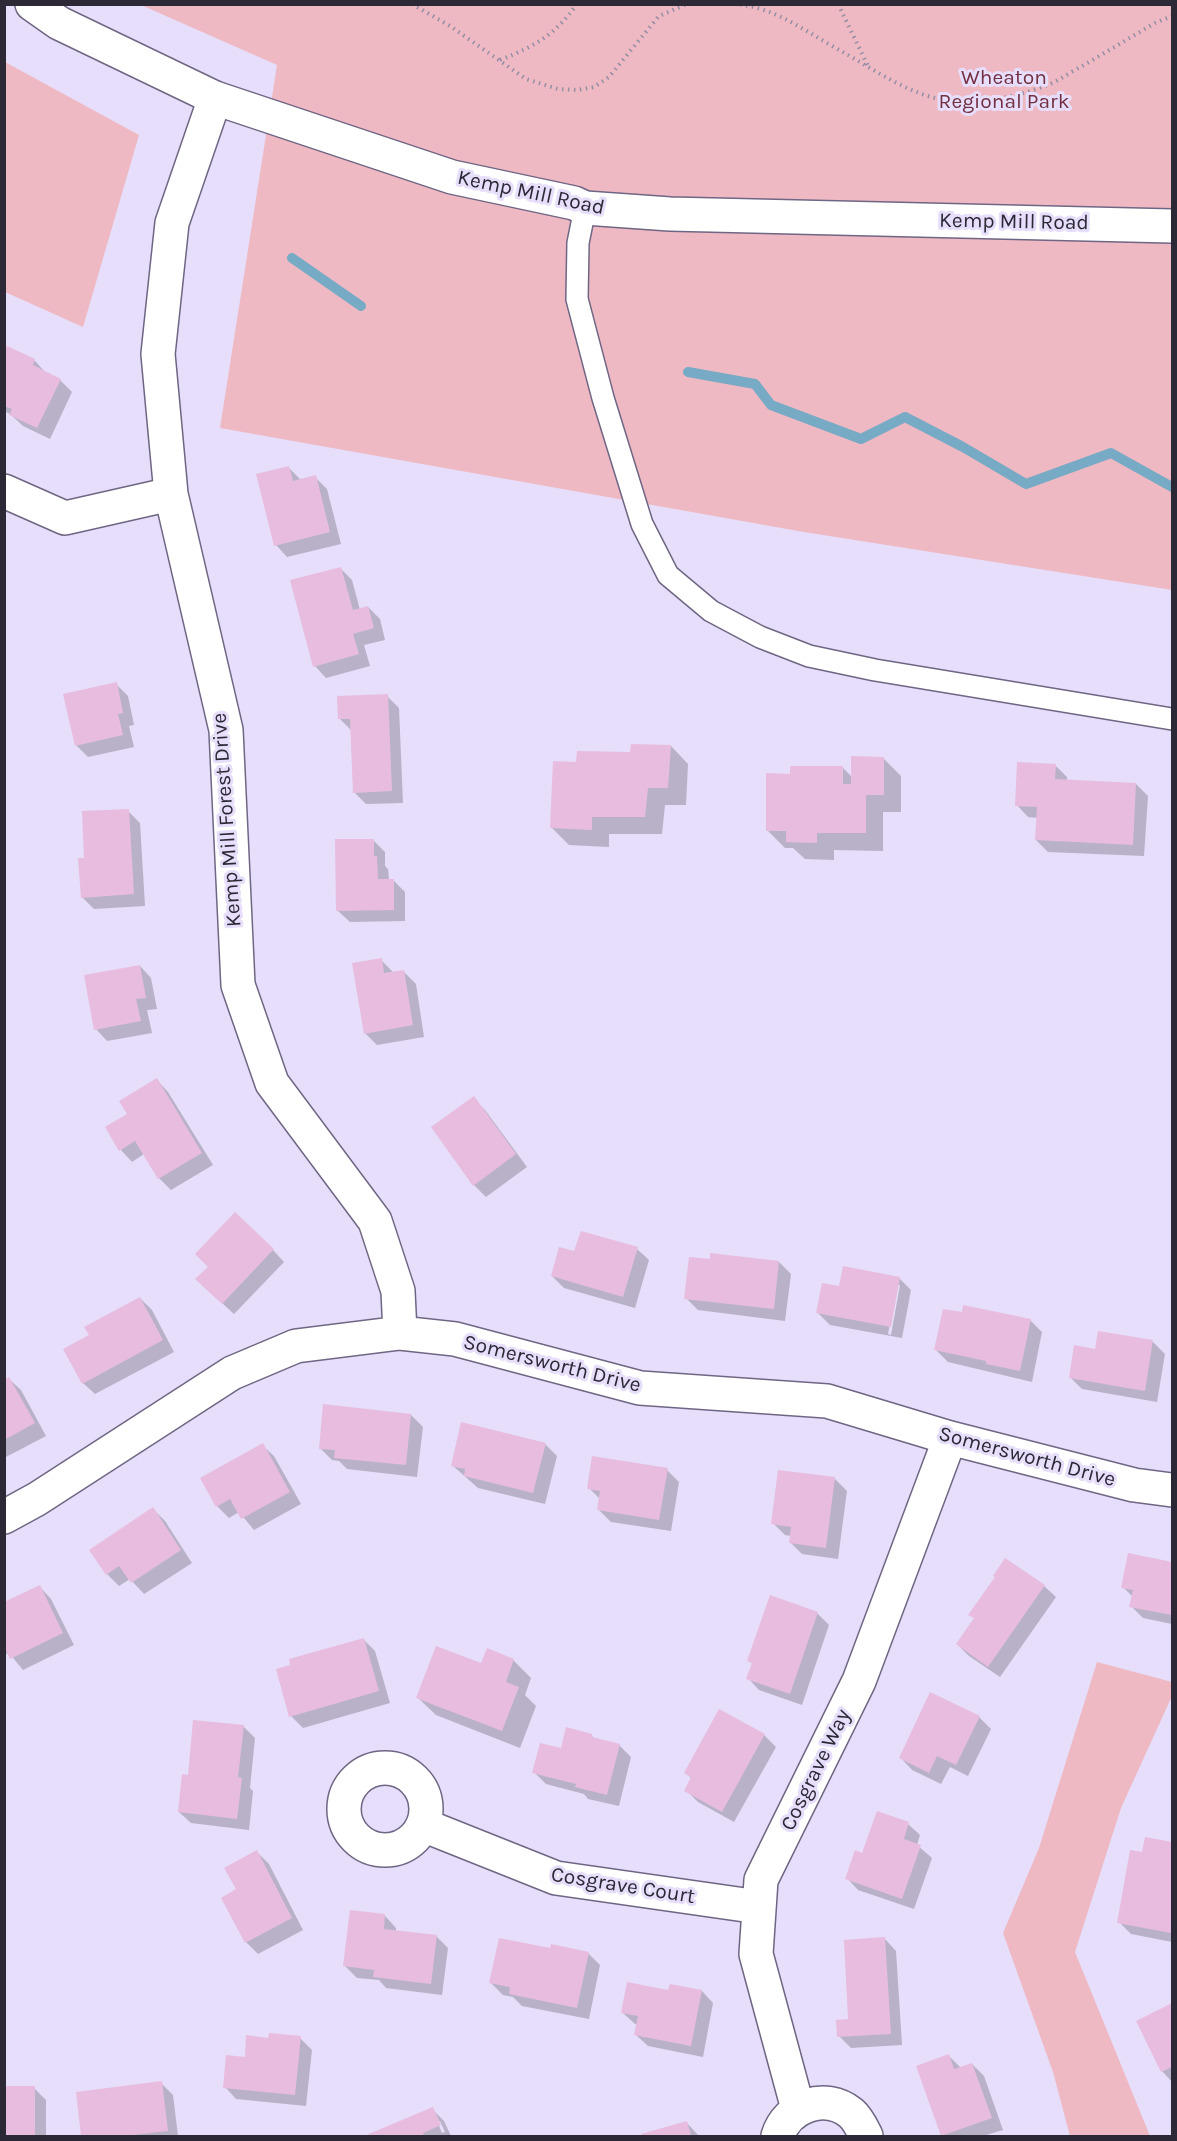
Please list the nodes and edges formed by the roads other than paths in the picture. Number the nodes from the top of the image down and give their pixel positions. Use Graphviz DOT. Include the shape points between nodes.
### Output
graph roads {
  1 [pos="32,4"];
  2 [pos="215,98"];
  3 [pos="585,208"];
  4 [pos="1173,226"];
  5 [pos="4,491"];
  6 [pos="171,494"];
  7 [pos="1173,719"];
  8 [pos="400,1333"];
  9 [pos="950,1438"];
  10 [pos="1173,1490"];
  11 [pos="4,1517"];
  12 [pos="423,1825"];
  13 [pos="759,1907"];
  14 [pos="798,2109"];
  15 [pos="778,2136"];
  16 [pos="866,2136"];
  1 -- 2 [label="street, Kemp Mill Road" via="59,23"];
  2 -- 3 [label="street, Kemp Mill Road" via="452,177"];
  2 -- 6 [label="street, Kemp Mill Forest Drive" via="170,235 158,354"];
  3 -- 4 [label="street, Kemp Mill Road"];
  3 -- 7 [label="lane" via="578,243 577,299 642,524 668,575 711,611 760,638 808,656"];
  5 -- 6 [label="street" via="65,518"];
  6 -- 8 [label="street, Kemp Mill Forest Drive" via="226,730 238,984 272,1083 375,1221 399,1292"];
  8 -- 9 [label="street, Somersworth Drive" via="455,1339 640,1388 827,1401"];
  8 -- 11 [label="street, Somersworth Drive" via="296,1346 232,1373"];
  9 -- 10 [label="street, Somersworth Drive" via="1134,1485"];
  9 -- 13 [label="street, Cosgrave Way" via="859,1681 761,1880"];
  12 -- 13 [label="street, Cosgrave Court" via="556,1878"];
  13 -- 14 [label="street, Cosgrave Way" via="756,1954"];
  14 -- 15 [label="street" via="786,2120"];
  14 -- 16 [label="street" via="811,2104 840,2106 852,2113"];
}
